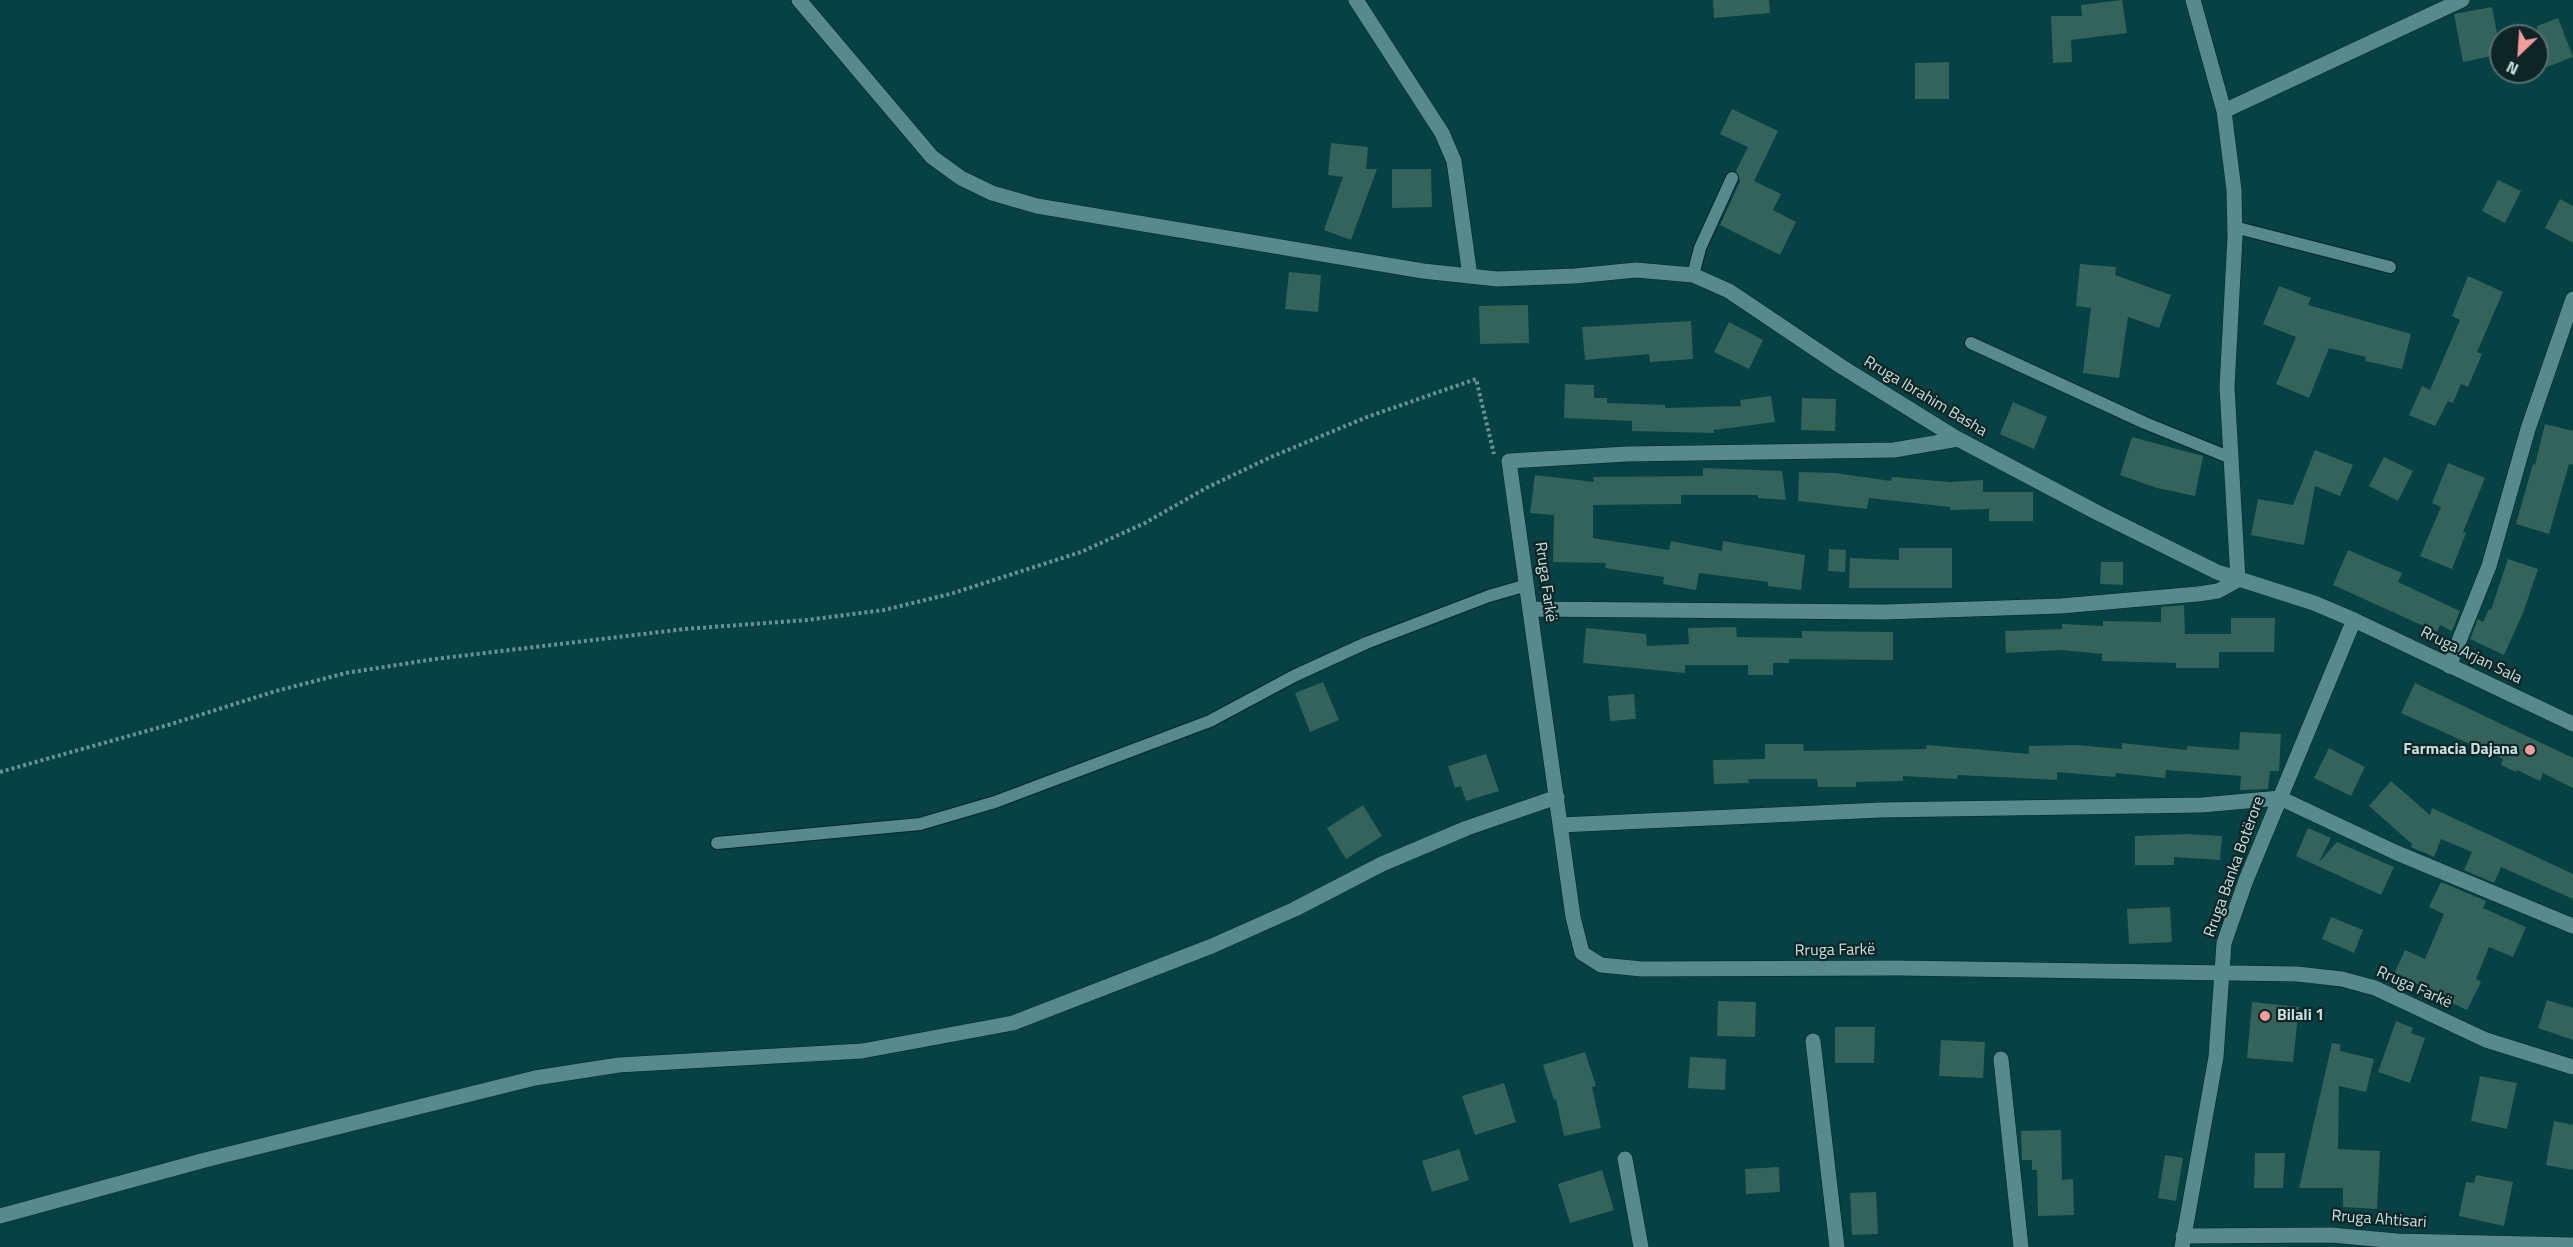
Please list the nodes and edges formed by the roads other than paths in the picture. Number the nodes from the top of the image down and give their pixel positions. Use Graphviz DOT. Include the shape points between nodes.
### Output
graph roads {
  1 [pos="799,0"];
  2 [pos="1356,0"];
  3 [pos="2193,0"];
  4 [pos="2462,0"];
  5 [pos="2224,111"];
  6 [pos="1732,178"];
  7 [pos="2234,227"];
  8 [pos="2390,267"];
  9 [pos="1693,275"];
  10 [pos="1470,276"];
  11 [pos="2573,299"];
  12 [pos="1971,343"];
  13 [pos="1958,439"];
  14 [pos="2231,458"];
  15 [pos="2238,580"];
  16 [pos="1527,585"];
  17 [pos="1531,609"];
  18 [pos="2354,620"];
  19 [pos="2449,666"];
  20 [pos="2573,724"];
  21 [pos="1557,797"];
  22 [pos="2280,798"];
  23 [pos="1560,825"];
  24 [pos="717,843"];
  25 [pos="2573,926"];
  26 [pos="2220,975"];
  27 [pos="1813,1041"];
  28 [pos="2001,1059"];
  29 [pos="2573,1067"];
  30 [pos="1625,1159"];
  31 [pos="0,1216"];
  32 [pos="2183,1241"];
  33 [pos="2573,1245"];
  34 [pos="1641,1247"];
  35 [pos="1837,1247"];
  36 [pos="2021,1247"];
  1 -- 10 [label="street, Rruga Ibrahim Basha" via="932,157 961,178 992,193 1037,206"];
  2 -- 10 [label="street" via="1437,124 1454,161"];
  3 -- 5 [label="street"];
  4 -- 5 [label="street"];
  5 -- 7 [label="street" via="2234,190"];
  6 -- 9 [label="lane" via="1700,248"];
  7 -- 8 [label="lane"];
  7 -- 14 [label="street" via="2228,387"];
  9 -- 10 [label="street, Rruga Ibrahim Basha" via="1636,270 1528,279"];
  9 -- 13 [label="street, Rruga Ibrahim Basha" via="1729,291"];
  11 -- 19 [label="street" via="2528,429 2489,566"];
  12 -- 14 [label="lane"];
  13 -- 15 [label="street, Rruga Ibrahim Basha" via="2098,513"];
  13 -- 16 [label="street, Rruga Farkë" via="1893,450 1627,454 1509,461"];
  14 -- 15 [label="street"];
  15 -- 17 [label="street" via="2218,591 2198,594 2061,606 1885,612"];
  15 -- 18 [label="street, Rruga Ibrahim Basha" via="2314,603"];
  16 -- 17 [label="street, Rruga Farkë"];
  16 -- 24 [label="lane" via="1366,644 1294,676 1210,721 995,802 920,824"];
  17 -- 21 [label="street, Rruga Farkë"];
  18 -- 19 [label="street, Rruga Arjan Sala"];
  18 -- 22 [label="street, Rruga Banka Botërore"];
  19 -- 20 [label="street, Rruga Arjan Sala"];
  21 -- 23 [label="street, Rruga Farkë"];
  21 -- 31 [label="street" via="1467,828 1382,864 1212,946 1012,1023 862,1051 619,1065 536,1078 216,1157"];
  22 -- 23 [label="street" via="2211,804 1880,810"];
  22 -- 25 [label="street" via="2397,853"];
  22 -- 26 [label="street, Rruga Banka Botërore" via="2234,912 2224,943"];
  23 -- 26 [label="street, Rruga Farkë" via="1577,940 1582,953 1601,965 1693,971 1898,968"];
  26 -- 29 [label="street, Rruga Farkë" via="2298,974 2342,979 2375,988 2486,1040"];
  26 -- 32 [label="street, Rruga Banka Botërore" via="2216,1057"];
  27 -- 35 [label="street"];
  28 -- 36 [label="street"];
  30 -- 34 [label="street"];
  32 -- 33 [label="street, Rruga Ahtisari" via="2331,1235 2397,1241"];
}
